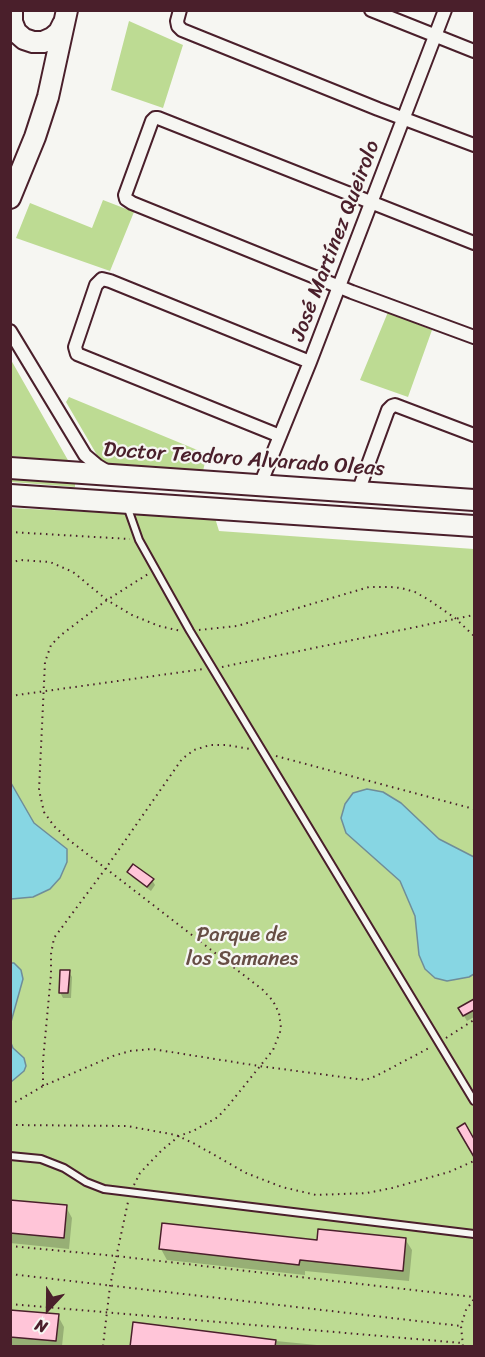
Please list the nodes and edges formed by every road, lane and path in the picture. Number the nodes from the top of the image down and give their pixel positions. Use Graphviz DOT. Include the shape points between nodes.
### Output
graph roads {
  1 [pos="180,10"];
  2 [pos="371,10"];
  3 [pos="445,10"];
  4 [pos="11,13"];
  5 [pos="65,16"];
  6 [pos="435,36"];
  7 [pos="474,51"];
  8 [pos="405,118"];
  9 [pos="474,145"];
  10 [pos="10,198"];
  11 [pos="371,202"];
  12 [pos="474,243"];
  13 [pos="338,286"];
  14 [pos="10,331"];
  15 [pos="474,338"];
  16 [pos="310,362"];
  17 [pos="474,435"];
  18 [pos="280,436"];
  19 [pos="10,468"];
  20 [pos="115,475"];
  21 [pos="260,484"];
  22 [pos="358,492"];
  23 [pos="10,495"];
  24 [pos="474,500"];
  25 [pos="125,503"];
  26 [pos="474,526"];
  27 [pos="10,532"];
  28 [pos="139,540"];
  29 [pos="10,563"];
  30 [pos="155,569"];
  31 [pos="107,600"];
  32 [pos="474,615"];
  33 [pos="455,618"];
  34 [pos="190,630"];
  35 [pos="474,636"];
  36 [pos="213,668"];
  37 [pos="44,691"];
  38 [pos="10,696"];
  39 [pos="264,753"];
  40 [pos="474,809"];
  41 [pos="106,868"];
  42 [pos="474,1020"];
  43 [pos="439,1042"];
  44 [pos="267,1057"];
  45 [pos="43,1086"];
  46 [pos="474,1101"];
  47 [pos="10,1105"];
  48 [pos="10,1125"];
  49 [pos="10,1156"];
  50 [pos="474,1161"];
  51 [pos="474,1234"];
  52 [pos="10,1246"];
  53 [pos="10,1274"];
  54 [pos="474,1298"];
  55 [pos="10,1304"];
  56 [pos="461,1326"];
  57 [pos="463,1345"];
  1 -- 8 [label="street" via="177,21 182,30"];
  2 -- 6 [label="street"];
  3 -- 6 [label="street, José Martínez Queirolo"];
  4 -- 5 [label="main road" via="16,32 33,42 52,38"];
  5 -- 10 [label="main road" via="48,97"];
  6 -- 7 [label="street"];
  6 -- 8 [label="street, José Martínez Queirolo"];
  8 -- 9 [label="street"];
  8 -- 11 [label="street, José Martínez Queirolo"];
  11 -- 12 [label="street"];
  11 -- 13 [label="street, José Martínez Queirolo"];
  11 -- 13 [label="street" via="161,119 152,121 126,191 128,201"];
  13 -- 15 [label="street"];
  13 -- 16 [label="street, José Martínez Queirolo"];
  14 -- 20 [label="street" via="85,455"];
  16 -- 18 [label="street, José Martínez Queirolo"];
  16 -- 18 [label="street" via="110,280 102,279 96,285 75,347 77,354"];
  17 -- 22 [label="street" via="392,406"];
  18 -- 21 [label="street, José Martínez Queirolo"];
  19 -- 20 [label="main road, Doctor Teodoro Alvarado Oleas"];
  20 -- 21 [label="main road, Doctor Teodoro Alvarado Oleas"];
  21 -- 22 [label="main road, Doctor Teodoro Alvarado Oleas"];
  22 -- 24 [label="main road, Doctor Teodoro Alvarado Oleas"];
  23 -- 25 [label="main road"];
  25 -- 26 [label="main road"];
  25 -- 28 [label="lane"];
  27 -- 28 [label="path"];
  28 -- 30 [label="lane"];
  29 -- 31 [label="path" via="50,562 73,572"];
  30 -- 31 [label="path"];
  30 -- 34 [label="lane"];
  31 -- 34 [label="path" via="159,626"];
  31 -- 37 [label="path" via="51,645 45,662"];
  32 -- 33 [label="path"];
  33 -- 34 [label="path" via="415,592 369,587 237,626"];
  33 -- 35 [label="path"];
  33 -- 36 [label="path"];
  34 -- 36 [label="lane"];
  36 -- 37 [label="path"];
  36 -- 39 [label="lane"];
  37 -- 38 [label="path"];
  37 -- 41 [label="path" via="39,790 44,812 54,826"];
  39 -- 40 [label="path"];
  39 -- 41 [label="path" via="227,745 194,750 182,759"];
  39 -- 43 [label="lane"];
  41 -- 44 [label="path" via="270,997 279,1013 281,1028"];
  41 -- 45 [label="path" via="54,938"];
  42 -- 43 [label="path"];
  43 -- 45 [label="path" via="365,1080 152,1049 130,1050"];
  43 -- 46 [label="lane"];
  45 -- 47 [label="path"];
  48 -- 50 [label="path" via="127,1126 176,1135 246,1173 316,1195 392,1188"];
  49 -- 51 [label="lane" via="41,1159 104,1189"];
  52 -- 54 [label="path"];
  53 -- 56 [label="path"];
  54 -- 56 [label="path"];
  55 -- 57 [label="path"];
  56 -- 57 [label="path"];
}
